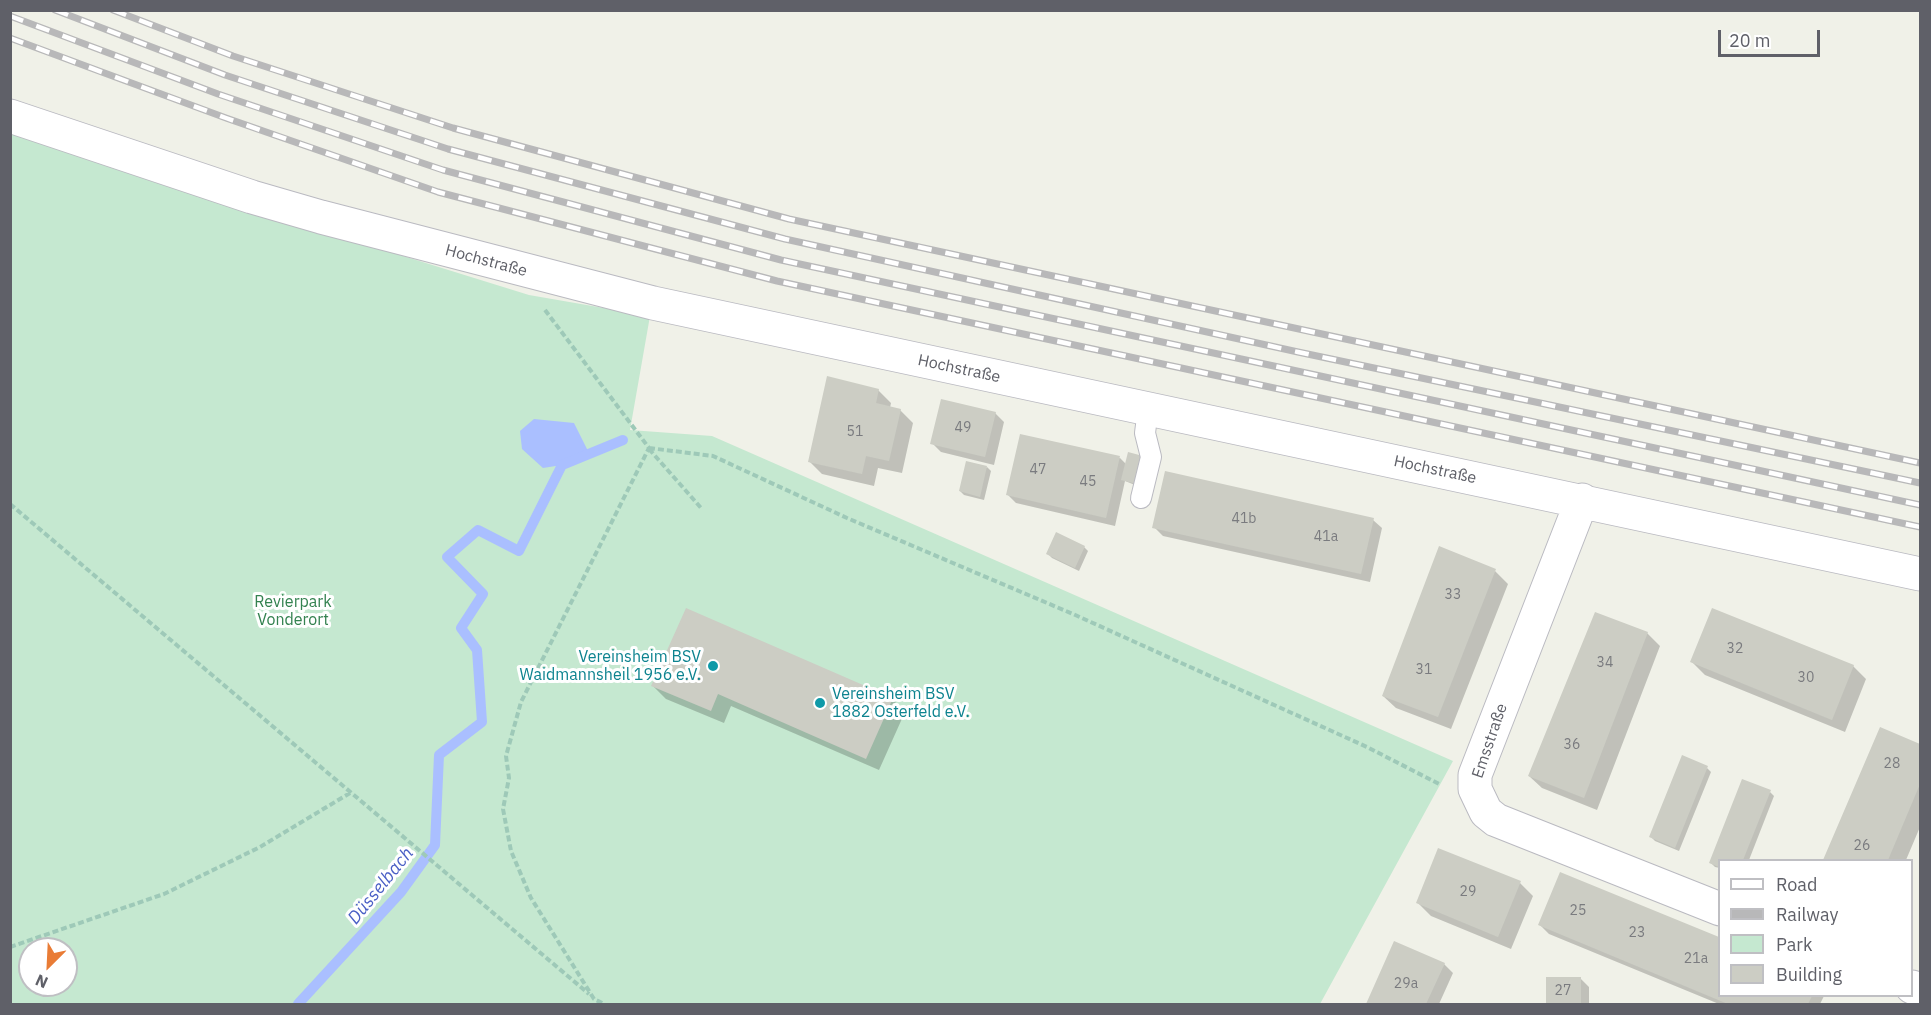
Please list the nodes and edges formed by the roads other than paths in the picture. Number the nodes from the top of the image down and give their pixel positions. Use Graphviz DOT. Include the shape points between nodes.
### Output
graph roads {
  1 [pos="10,116"];
  2 [pos="1148,409"];
  3 [pos="1141,498"];
  4 [pos="1582,500"];
  5 [pos="1920,574"];
  6 [pos="1718,909"];
  1 -- 2 [label="street, Hochstraße" via="252,197 518,269 664,306"];
  2 -- 3 [label="lane" via="1145,433 1151,457"];
  2 -- 4 [label="street, Hochstraße"];
  4 -- 5 [label="street, Hochstraße"];
  4 -- 6 [label="street, Emsstraße" via="1475,776 1475,789 1486,812 1496,820"];
}
